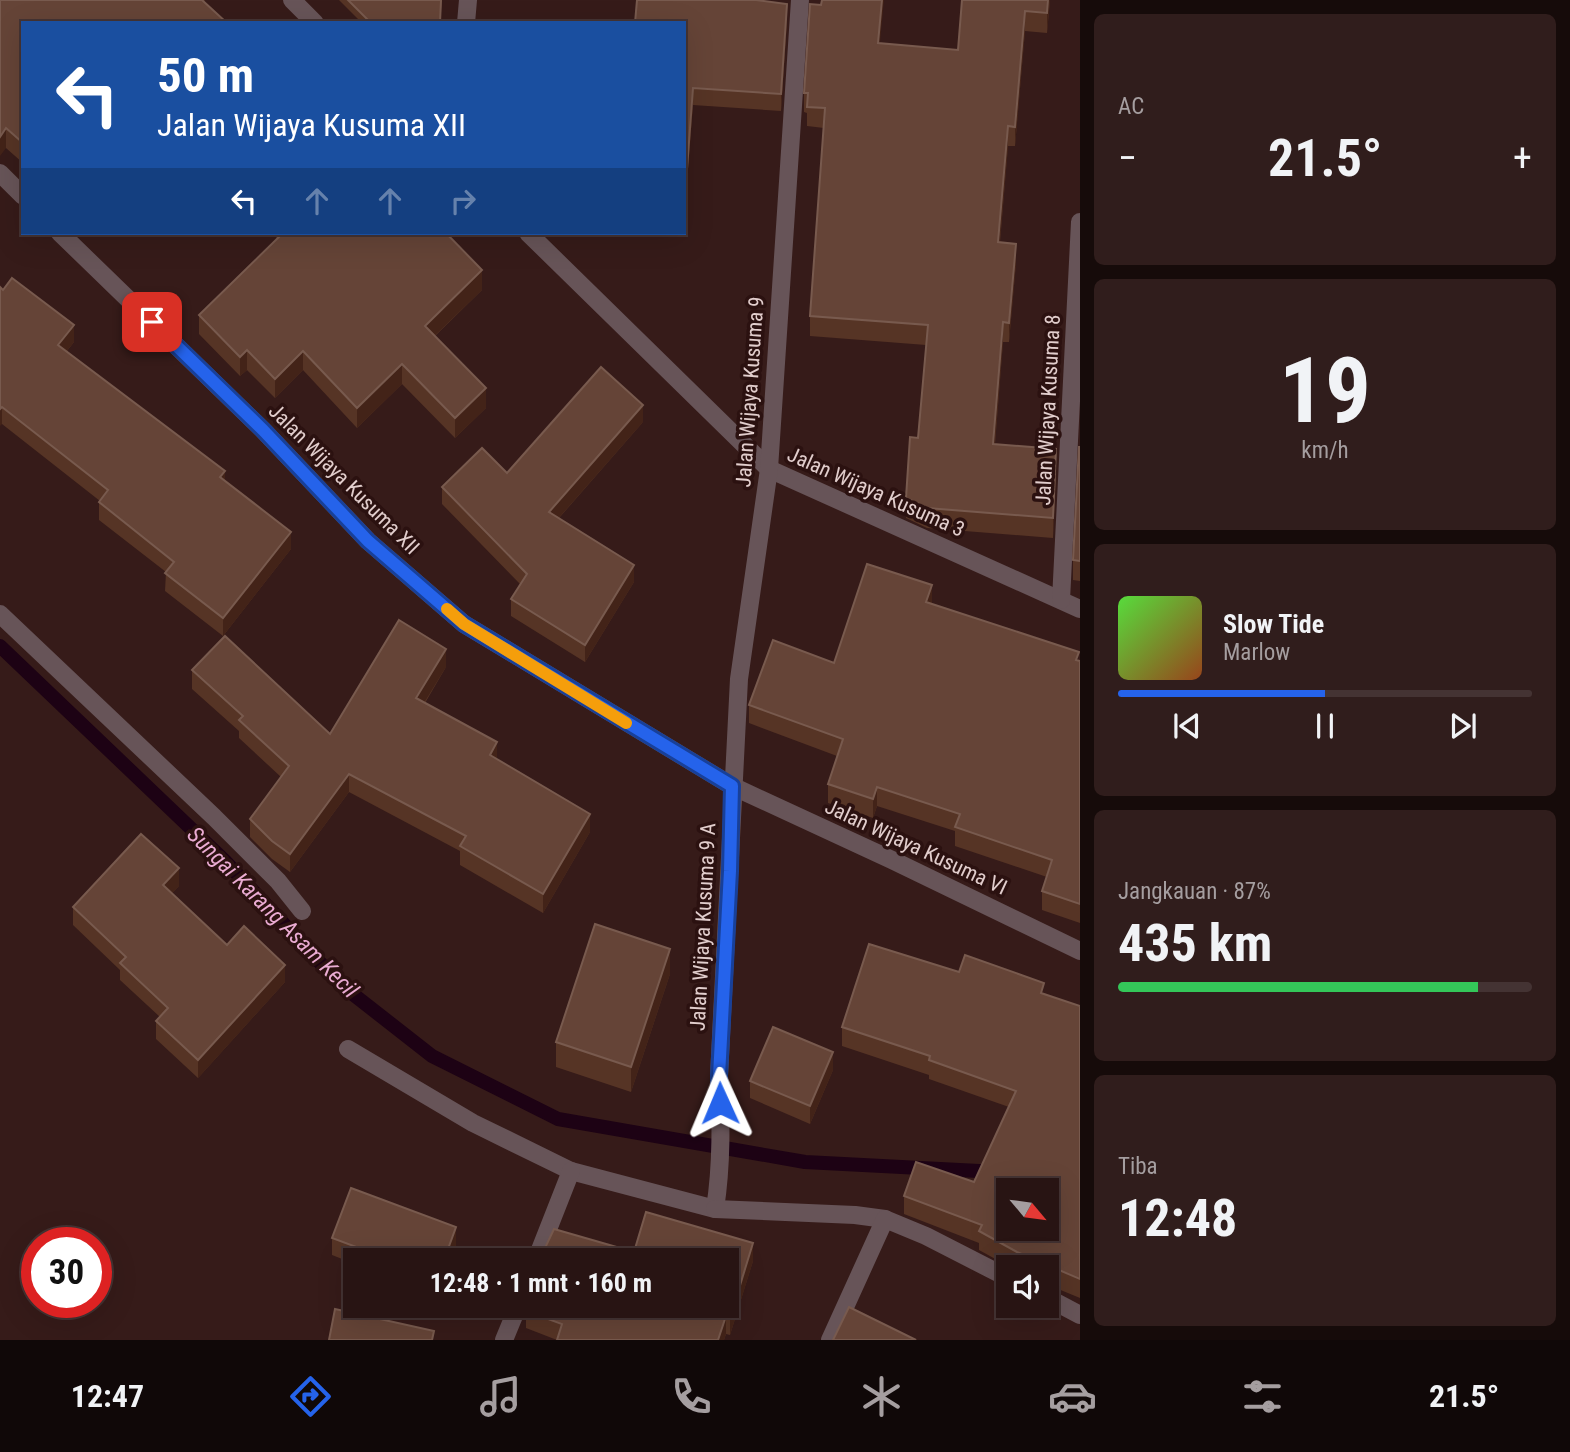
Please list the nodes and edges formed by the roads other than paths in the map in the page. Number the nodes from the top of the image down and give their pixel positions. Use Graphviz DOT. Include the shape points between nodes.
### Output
graph roads {
  1 [pos="292,0"];
  2 [pos="468,0"];
  3 [pos="800,0"];
  4 [pos="313,21"];
  5 [pos="466,21"];
  6 [pos="0,173"];
  7 [pos="21,194"];
  8 [pos="1080,222"];
  9 [pos="62,235"];
  10 [pos="530,235"];
  11 [pos="769,469"];
  12 [pos="1061,600"];
  13 [pos="1080,609"];
  14 [pos="0,614"];
  15 [pos="732,786"];
  16 [pos="302,911"];
  17 [pos="1080,951"];
  18 [pos="348,1049"];
  19 [pos="571,1171"];
  20 [pos="717,1195"];
  21 [pos="885,1219"];
  22 [pos="541,1248"];
  23 [pos="996,1272"];
  24 [pos="1059,1304"];
  25 [pos="1080,1315"];
  26 [pos="513,1318"];
  27 [pos="504,1340"];
  28 [pos="830,1340"];
  1 -- 4 [label="street"];
  2 -- 5 [label="street"];
  3 -- 11 [label="street, Jalan Wijaya Kusuma 9"];
  6 -- 7 [label="street"];
  8 -- 12 [label="street, Jalan Wijaya Kusuma 8"];
  9 -- 15 [label="street, Jalan Wijaya Kusuma XII" via="263,430 368,541 464,624"];
  10 -- 11 [label="street, Jalan Wijaya Kusuma 3"];
  11 -- 12 [label="street, Jalan Wijaya Kusuma 3"];
  11 -- 15 [label="street, Jalan Wijaya Kusuma 9" via="739,679"];
  12 -- 13 [label="street, Jalan Wijaya Kusuma 3"];
  14 -- 16 [label="street" via="214,817"];
  15 -- 17 [label="street, Jalan Wijaya Kusuma VI"];
  15 -- 20 [label="street, Jalan Wijaya Kusuma 9 A"];
  18 -- 19 [label="street" via="472,1123"];
  19 -- 20 [label="street"];
  19 -- 22 [label="street"];
  20 -- 21 [label="street"];
  21 -- 23 [label="street"];
  21 -- 28 [label="street"];
  24 -- 25 [label="street"];
  26 -- 27 [label="street"];
}
